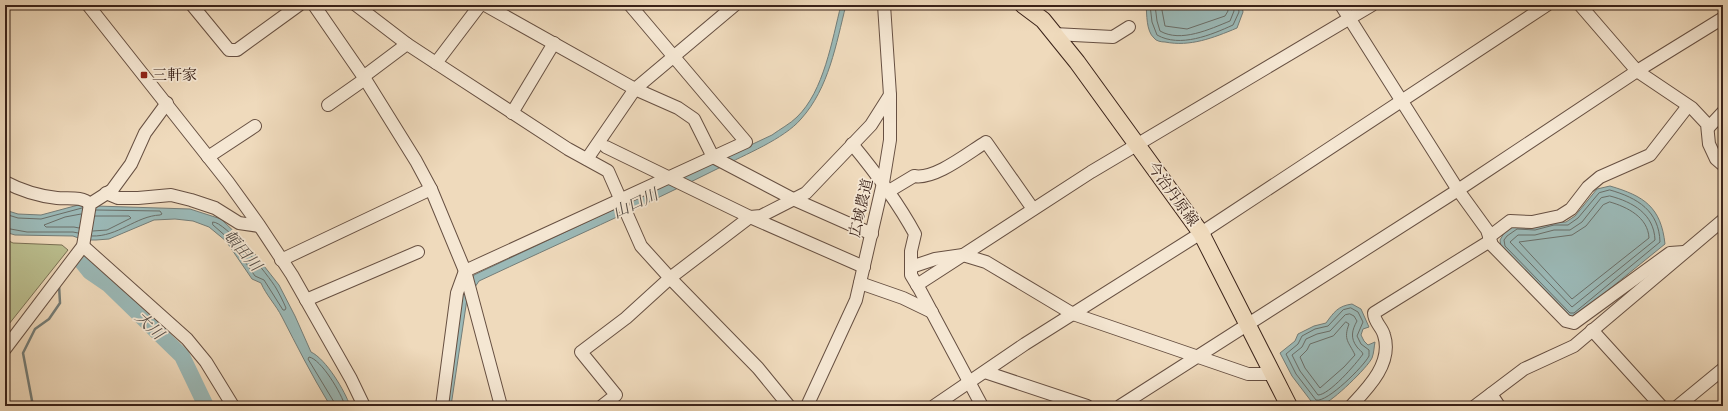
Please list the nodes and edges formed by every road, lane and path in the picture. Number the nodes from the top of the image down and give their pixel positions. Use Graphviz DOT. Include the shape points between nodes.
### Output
graph roads {
  1 [pos="88,5"];
  2 [pos="192,5"];
  3 [pos="300,5"];
  4 [pos="314,5"];
  5 [pos="356,5"];
  6 [pos="480,5"];
  7 [pos="485,5"];
  8 [pos="630,5"];
  9 [pos="735,5"];
  10 [pos="884,5"];
  11 [pos="1023,5"];
  12 [pos="1341,5"];
  13 [pos="1372,5"];
  14 [pos="1547,5"];
  15 [pos="1580,5"];
  16 [pos="1723,18"];
  17 [pos="1350,19"];
  18 [pos="1129,27"];
  19 [pos="1054,34"];
  20 [pos="554,43"];
  21 [pos="407,44"];
  22 [pos="674,58"];
  23 [pos="436,63"];
  24 [pos="1637,71"];
  25 [pos="364,78"];
  26 [pos="636,89"];
  27 [pos="890,95"];
  28 [pos="1402,101"];
  29 [pos="167,103"];
  30 [pos="328,105"];
  31 [pos="1688,106"];
  32 [pos="1723,112"];
  33 [pos="512,113"];
  34 [pos="255,126"];
  35 [pos="1709,127"];
  36 [pos="852,144"];
  37 [pos="1136,145"];
  38 [pos="606,147"];
  39 [pos="208,157"];
  40 [pos="713,157"];
  41 [pos="587,159"];
  42 [pos="1723,165"];
  43 [pos="668,178"];
  44 [pos="5,182"];
  45 [pos="886,187"];
  46 [pos="431,189"];
  47 [pos="1458,190"];
  48 [pos="106,194"];
  49 [pos="621,198"];
  50 [pos="793,199"];
  51 [pos="90,204"];
  52 [pos="1034,209"];
  53 [pos="750,217"];
  54 [pos="1723,220"];
  55 [pos="259,226"];
  56 [pos="1201,233"];
  57 [pos="872,234"];
  58 [pos="1490,239"];
  59 [pos="83,243"];
  60 [pos="418,252"];
  61 [pos="1684,252"];
  62 [pos="963,255"];
  63 [pos="281,260"];
  64 [pos="864,267"];
  65 [pos="911,267"];
  66 [pos="466,271"];
  67 [pos="670,278"];
  68 [pos="860,283"];
  69 [pos="917,285"];
  70 [pos="306,300"];
  71 [pos="932,312"];
  72 [pos="1073,314"];
  73 [pos="1248,324"];
  74 [pos="1592,330"];
  75 [pos="5,349"];
  76 [pos="1198,356"];
  77 [pos="1723,369"];
  78 [pos="985,372"];
  79 [pos="1272,374"];
  80 [pos="969,382"];
  81 [pos="1491,394"];
  82 [pos="233,406"];
  83 [pos="364,406"];
  84 [pos="442,406"];
  85 [pos="501,406"];
  86 [pos="602,406"];
  87 [pos="788,406"];
  88 [pos="807,406"];
  89 [pos="934,406"];
  90 [pos="982,406"];
  91 [pos="1087,406"];
  92 [pos="1120,406"];
  93 [pos="1290,406"];
  94 [pos="1351,406"];
  95 [pos="1475,406"];
  96 [pos="1499,406"];
  97 [pos="1661,406"];
  98 [pos="1678,406"];
  1 -- 29 [label="street"];
  2 -- 3 [label="street" via="229,50 237,50"];
  4 -- 25 [label="street"];
  5 -- 21 [label="street"];
  6 -- 23 [label="street"];
  7 -- 20 [label="street"];
  8 -- 22 [label="street"];
  9 -- 22 [label="street"];
  10 -- 27 [label="street, 広域農道"];
  11 -- 19 [label="main road, 今治丹原線" via="1043,20"];
  12 -- 17 [label="street"];
  13 -- 17 [label="street"];
  14 -- 28 [label="street"];
  15 -- 24 [label="street"];
  16 -- 24 [label="street"];
  17 -- 28 [label="street"];
  17 -- 37 [label="street"];
  18 -- 19 [label="street" via="1113,37"];
  19 -- 37 [label="main road, 今治丹原線"];
  20 -- 26 [label="street"];
  20 -- 33 [label="street"];
  21 -- 23 [label="street"];
  21 -- 25 [label="street"];
  22 -- 26 [label="street"];
  22 -- 40 [label="street" via="746,142"];
  23 -- 33 [label="street"];
  24 -- 31 [label="street"];
  24 -- 47 [label="street"];
  25 -- 30 [label="street"];
  25 -- 46 [label="street"];
  26 -- 40 [label="street" via="678,108 694,119"];
  26 -- 41 [label="street"];
  27 -- 36 [label="street" via="871,126"];
  27 -- 45 [label="street, 広域農道"];
  28 -- 47 [label="street"];
  28 -- 56 [label="street"];
  29 -- 39 [label="street"];
  29 -- 48 [label="street" via="145,133 131,164 112,190"];
  31 -- 35 [label="street"];
  31 -- 58 [label="street" via="1650,155 1600,177 1588,187 1571,210 1560,216 1532,222 1510,221"];
  32 -- 35 [label="street"];
  33 -- 41 [label="street"];
  34 -- 39 [label="street"];
  35 -- 42 [label="street" via="1709,144 1716,159"];
  36 -- 45 [label="street"];
  36 -- 50 [label="street" via="806,193"];
  37 -- 52 [label="street"];
  37 -- 56 [label="main road, 今治丹原線"];
  38 -- 43 [label="street"];
  39 -- 55 [label="street"];
  40 -- 43 [label="street"];
  40 -- 50 [label="street"];
  41 -- 49 [label="street" via="608,171"];
  43 -- 49 [label="street"];
  43 -- 53 [label="street"];
  44 -- 51 [label="street" via="36,194 86,200"];
  45 -- 52 [label="street" via="914,176 922,177 937,172 986,142"];
  45 -- 57 [label="street, 広域農道"];
  45 -- 65 [label="street" via="915,234"];
  46 -- 63 [label="street"];
  46 -- 66 [label="street"];
  47 -- 58 [label="street" via="1487,230"];
  47 -- 73 [label="street"];
  48 -- 51 [label="street"];
  48 -- 55 [label="street" via="118,198 171,195 215,208 239,223"];
  49 -- 66 [label="street"];
  49 -- 67 [label="street" via="641,246"];
  50 -- 53 [label="street" via="761,216"];
  50 -- 57 [label="street"];
  51 -- 59 [label="street"];
  52 -- 62 [label="street"];
  53 -- 64 [label="street"];
  53 -- 67 [label="street"];
  54 -- 61 [label="street"];
  55 -- 63 [label="street"];
  56 -- 72 [label="street"];
  56 -- 73 [label="main road, 今治丹原線"];
  57 -- 64 [label="street, 広域農道"];
  58 -- 61 [label="street" via="1492,245 1566,321 1574,323 1670,253"];
  58 -- 94 [label="street" via="1374,313 1374,318 1385,336 1384,363 1376,378"];
  59 -- 75 [label="street"];
  59 -- 82 [label="street" via="187,339 206,362"];
  60 -- 70 [label="street"];
  61 -- 74 [label="street"];
  62 -- 65 [label="street" via="935,259"];
  62 -- 69 [label="street"];
  62 -- 72 [label="street" via="986,262"];
  63 -- 70 [label="street"];
  64 -- 68 [label="street, 広域農道"];
  65 -- 69 [label="street" via="911,275"];
  66 -- 84 [label="street" via="457,293"];
  66 -- 85 [label="street"];
  67 -- 86 [label="street" via="626,318 581,352 616,395"];
  67 -- 87 [label="street" via="758,368"];
  68 -- 71 [label="street" via="903,298"];
  68 -- 88 [label="street, 広域農道" via="856,300"];
  69 -- 71 [label="street"];
  70 -- 83 [label="street"];
  71 -- 80 [label="street"];
  72 -- 76 [label="street"];
  72 -- 78 [label="street"];
  73 -- 76 [label="street"];
  73 -- 79 [label="main road, 今治丹原線"];
  74 -- 81 [label="street" via="1574,346 1524,369"];
  74 -- 97 [label="street"];
  76 -- 79 [label="street" via="1248,374"];
  76 -- 92 [label="street"];
  77 -- 98 [label="street"];
  78 -- 80 [label="street"];
  78 -- 91 [label="street"];
  79 -- 93 [label="main road, 今治丹原線"];
  80 -- 89 [label="street"];
  80 -- 90 [label="street"];
  81 -- 95 [label="street"];
  81 -- 96 [label="street"];
}
